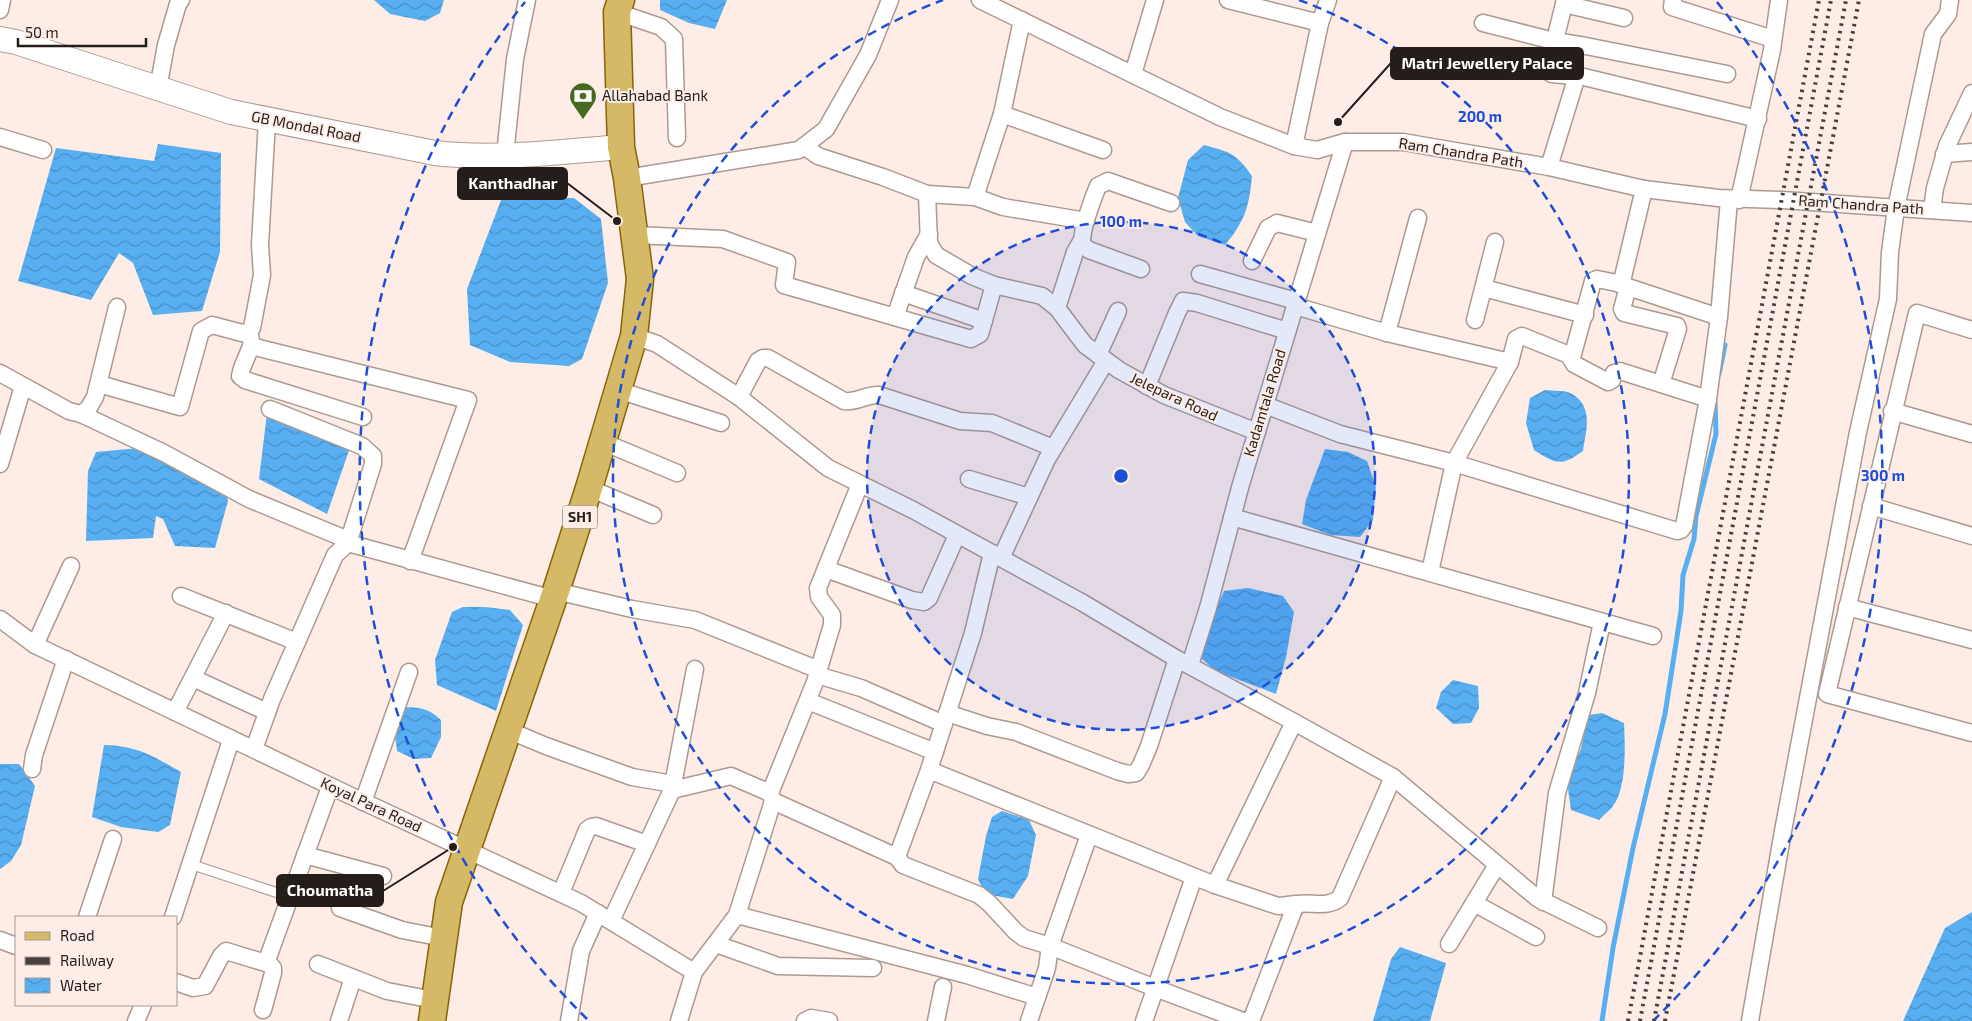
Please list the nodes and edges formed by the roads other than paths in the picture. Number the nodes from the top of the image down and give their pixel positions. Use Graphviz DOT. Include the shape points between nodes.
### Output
graph roads {
  1 [pos="2,0"];
  2 [pos="181,0"];
  3 [pos="527,0"];
  4 [pos="890,0"];
  5 [pos="980,0"];
  6 [pos="1155,0"];
  7 [pos="1228,0"];
  8 [pos="1328,0"];
  9 [pos="1673,0"];
  10 [pos="1779,0"];
  11 [pos="1950,0"];
  12 [pos="1565,2"];
  13 [pos="619,6"];
  14 [pos="0,10"];
  15 [pos="1624,18"];
  16 [pos="1022,20"];
  17 [pos="1320,23"];
  18 [pos="1483,23"];
  19 [pos="0,39"];
  20 [pos="1773,40"];
  21 [pos="1554,41"];
  22 [pos="1133,74"];
  23 [pos="1727,74"];
  24 [pos="1578,76"];
  25 [pos="158,89"];
  26 [pos="1972,93"];
  27 [pos="1002,114"];
  28 [pos="1758,119"];
  29 [pos="267,120"];
  30 [pos="0,137"];
  31 [pos="677,138"];
  32 [pos="1345,142"];
  33 [pos="804,146"];
  34 [pos="1294,146"];
  35 [pos="621,147"];
  36 [pos="43,150"];
  37 [pos="1103,150"];
  38 [pos="1972,152"];
  39 [pos="505,154"];
  40 [pos="1944,154"];
  41 [pos="1549,167"];
  42 [pos="627,178"];
  43 [pos="1644,189"];
  44 [pos="927,194"];
  45 [pos="975,197"];
  46 [pos="1734,200"];
  47 [pos="1171,204"];
  48 [pos="1896,208"];
  49 [pos="1932,210"];
  50 [pos="1972,212"];
  51 [pos="1418,218"];
  52 [pos="1086,221"];
  53 [pos="1317,233"];
  54 [pos="929,234"];
  55 [pos="635,235"];
  56 [pos="1082,240"];
  57 [pos="1495,242"];
  58 [pos="1252,261"];
  59 [pos="1141,269"];
  60 [pos="1200,274"];
  61 [pos="994,285"];
  62 [pos="1623,285"];
  63 [pos="1484,288"];
  64 [pos="904,294"];
  65 [pos="1296,304"];
  66 [pos="117,307"];
  67 [pos="1057,308"];
  68 [pos="1118,311"];
  69 [pos="1585,315"];
  70 [pos="895,317"];
  71 [pos="1718,317"];
  72 [pos="1475,320"];
  73 [pos="984,321"];
  74 [pos="1972,330"];
  75 [pos="1287,331"];
  76 [pos="1387,333"];
  77 [pos="634,336"];
  78 [pos="251,338"];
  79 [pos="1569,355"];
  80 [pos="1102,358"];
  81 [pos="1510,362"];
  82 [pos="0,373"];
  83 [pos="99,384"];
  84 [pos="1661,384"];
  85 [pos="24,386"];
  86 [pos="1147,386"];
  87 [pos="618,390"];
  88 [pos="739,397"];
  89 [pos="1708,399"];
  90 [pos="1265,405"];
  91 [pos="270,408"];
  92 [pos="1892,411"];
  93 [pos="81,414"];
  94 [pos="363,417"];
  95 [pos="721,424"];
  96 [pos="1257,432"];
  97 [pos="1972,434"];
  98 [pos="602,442"];
  99 [pos="1054,448"];
  100 [pos="1454,463"];
  101 [pos="0,464"];
  102 [pos="677,473"];
  103 [pos="969,479"];
  104 [pos="860,484"];
  105 [pos="589,488"];
  106 [pos="1029,497"];
  107 [pos="1871,506"];
  108 [pos="653,515"];
  109 [pos="1232,517"];
  110 [pos="958,535"];
  111 [pos="1972,536"];
  112 [pos="348,542"];
  113 [pos="997,556"];
  114 [pos="410,561"];
  115 [pos="71,566"];
  116 [pos="826,570"];
  117 [pos="1430,572"];
  118 [pos="554,595"];
  119 [pos="181,596"];
  120 [pos="1847,607"];
  121 [pos="226,613"];
  122 [pos="0,619"];
  123 [pos="1602,622"];
  124 [pos="1653,636"];
  125 [pos="1972,640"];
  126 [pos="296,642"];
  127 [pos="35,645"];
  128 [pos="66,660"];
  129 [pos="1184,662"];
  130 [pos="695,669"];
  131 [pos="410,672"];
  132 [pos="818,672"];
  133 [pos="193,678"];
  134 [pos="1809,691"];
  135 [pos="1826,694"];
  136 [pos="808,701"];
  137 [pos="175,712"];
  138 [pos="267,712"];
  139 [pos="945,719"];
  140 [pos="1294,722"];
  141 [pos="508,730"];
  142 [pos="1972,733"];
  143 [pos="231,740"];
  144 [pos="254,750"];
  145 [pos="935,752"];
  146 [pos="32,769"];
  147 [pos="929,770"];
  148 [pos="1392,777"];
  149 [pos="330,787"];
  150 [pos="672,787"];
  151 [pos="772,797"];
  152 [pos="363,802"];
  153 [pos="1089,835"];
  154 [pos="114,839"];
  155 [pos="647,844"];
  156 [pos="467,850"];
  157 [pos="305,855"];
  158 [pos="897,857"];
  159 [pos="190,864"];
  160 [pos="1497,864"];
  161 [pos="383,876"];
  162 [pos="1194,877"];
  163 [pos="1215,885"];
  164 [pos="560,893"];
  165 [pos="290,897"];
  166 [pos="1474,902"];
  167 [pos="1543,902"];
  168 [pos="1296,904"];
  169 [pos="340,908"];
  170 [pos="87,916"];
  171 [pos="173,916"];
  172 [pos="737,916"];
  173 [pos="604,917"];
  174 [pos="1598,928"];
  175 [pos="1536,937"];
  176 [pos="443,938"];
  177 [pos="0,940"];
  178 [pos="716,944"];
  179 [pos="1449,944"];
  180 [pos="15,946"];
  181 [pos="1050,946"];
  182 [pos="266,963"];
  183 [pos="318,964"];
  184 [pos="873,968"];
  185 [pos="694,972"];
  186 [pos="353,978"];
  187 [pos="178,983"];
  188 [pos="943,987"];
  189 [pos="1156,988"];
  190 [pos="1037,997"];
  191 [pos="263,1010"];
  192 [pos="433,1010"];
  193 [pos="339,1021"];
  194 [pos="569,1021"];
  195 [pos="680,1021"];
  196 [pos="805,1021"];
  197 [pos="829,1021"];
  198 [pos="936,1021"];
  199 [pos="1029,1021"];
  200 [pos="1144,1021"];
  201 [pos="1243,1021"];
  202 [pos="1251,1021"];
  203 [pos="1750,1021"];
  1 -- 14 [label="street"];
  2 -- 25 [label="street" via="166,45"];
  3 -- 39 [label="street" via="515,60"];
  4 -- 33 [label="street" via="868,55 826,129"];
  5 -- 16 [label="street, Ram Chandra Path"];
  6 -- 22 [label="street"];
  7 -- 17 [label="street"];
  8 -- 17 [label="street"];
  9 -- 20 [label="street" via="1672,7"];
  10 -- 20 [label="street"];
  11 -- 48 [label="street" via="1948,14 1933,34"];
  12 -- 15 [label="street"];
  12 -- 21 [label="street"];
  13 -- 31 [label="street" via="661,27 674,40"];
  13 -- 35 [label="main road, SH1"];
  16 -- 22 [label="street, Ram Chandra Path"];
  16 -- 27 [label="street"];
  17 -- 34 [label="street"];
  18 -- 21 [label="street"];
  19 -- 25 [label="street, GB Mondal Road"];
  20 -- 28 [label="street"];
  21 -- 23 [label="street"];
  21 -- 24 [label="street" via="1548,72"];
  22 -- 34 [label="street, Ram Chandra Path" via="1220,117"];
  24 -- 28 [label="street"];
  24 -- 41 [label="street"];
  25 -- 29 [label="street, GB Mondal Road"];
  26 -- 40 [label="street"];
  27 -- 37 [label="street"];
  27 -- 45 [label="street"];
  28 -- 46 [label="street"];
  29 -- 39 [label="street, GB Mondal Road" via="435,153"];
  29 -- 78 [label="street" via="260,245 262,275"];
  30 -- 36 [label="street"];
  32 -- 34 [label="street, Ram Chandra Path" via="1317,150"];
  32 -- 41 [label="street, Ram Chandra Path" via="1404,142"];
  32 -- 53 [label="street, Kadamtala Road"];
  33 -- 42 [label="street" via="799,150"];
  33 -- 44 [label="street" via="818,156"];
  35 -- 39 [label="street, GB Mondal Road"];
  35 -- 42 [label="main road, SH1"];
  38 -- 40 [label="street"];
  40 -- 49 [label="street"];
  41 -- 43 [label="street, Ram Chandra Path"];
  42 -- 55 [label="main road, SH1"];
  43 -- 46 [label="street, Ram Chandra Path"];
  43 -- 62 [label="street"];
  44 -- 45 [label="street"];
  44 -- 54 [label="street, Jelepara Road"];
  45 -- 52 [label="street" via="1003,207"];
  46 -- 48 [label="street, Ram Chandra Path"];
  46 -- 71 [label="street"];
  47 -- 52 [label="street" via="1108,181 1098,186"];
  48 -- 49 [label="street, Ram Chandra Path"];
  48 -- 134 [label="street" via="1888,299 1858,432"];
  49 -- 50 [label="street, Ram Chandra Path"];
  51 -- 76 [label="street"];
  52 -- 56 [label="street"];
  53 -- 58 [label="street" via="1272,224"];
  53 -- 65 [label="street, Kadamtala Road"];
  54 -- 61 [label="street, Jelepara Road" via="929,243 936,255"];
  54 -- 64 [label="street" via="916,257"];
  55 -- 70 [label="street" via="723,239 787,262 784,285"];
  55 -- 77 [label="main road, SH1" via="640,279"];
  56 -- 59 [label="street" via="1089,250"];
  56 -- 67 [label="street"];
  57 -- 63 [label="street"];
  60 -- 65 [label="street"];
  61 -- 67 [label="street, Jelepara Road" via="1042,296"];
  61 -- 73 [label="street"];
  62 -- 69 [label="street" via="1595,279"];
  62 -- 71 [label="street"];
  62 -- 84 [label="street" via="1624,313 1677,326"];
  63 -- 69 [label="street"];
  63 -- 72 [label="street"];
  64 -- 70 [label="street"];
  64 -- 73 [label="street"];
  65 -- 75 [label="street, Kadamtala Road"];
  65 -- 76 [label="street"];
  66 -- 83 [label="street"];
  67 -- 80 [label="street, Jelepara Road" via="1085,345"];
  68 -- 80 [label="street"];
  69 -- 79 [label="street" via="1575,352"];
  70 -- 73 [label="street" via="971,339 980,334"];
  71 -- 89 [label="street"];
  74 -- 92 [label="street" via="1917,313"];
  75 -- 86 [label="street" via="1183,301"];
  75 -- 90 [label="street, Kadamtala Road"];
  76 -- 81 [label="street"];
  77 -- 87 [label="main road, SH1"];
  77 -- 88 [label="street" via="657,344"];
  78 -- 83 [label="street" via="212,325 201,332 180,407"];
  78 -- 94 [label="street" via="240,376 245,380"];
  78 -- 114 [label="street" via="255,347 468,400"];
  79 -- 81 [label="street" via="1519,336"];
  79 -- 84 [label="street" via="1574,364 1608,382 1614,372 1620,371"];
  80 -- 86 [label="street, Jelepara Road"];
  80 -- 99 [label="street"];
  81 -- 100 [label="street"];
  82 -- 85 [label="street"];
  83 -- 93 [label="street" via="88,409"];
  84 -- 89 [label="street"];
  85 -- 93 [label="street"];
  85 -- 101 [label="street"];
  86 -- 96 [label="street, Jelepara Road"];
  87 -- 95 [label="street"];
  87 -- 98 [label="main road, SH1"];
  88 -- 99 [label="street" via="758,361 768,358 844,401 880,395 960,421 992,423"];
  88 -- 104 [label="street" via="828,468"];
  89 -- 100 [label="street" via="1684,526 1677,532"];
  90 -- 96 [label="street, Kadamtala Road"];
  90 -- 100 [label="street" via="1340,434"];
  91 -- 112 [label="street" via="362,446 373,456 374,464"];
  92 -- 97 [label="street"];
  92 -- 107 [label="street"];
  93 -- 112 [label="street" via="164,453 249,499"];
  96 -- 109 [label="street, Kadamtala Road"];
  98 -- 102 [label="street"];
  98 -- 105 [label="main road, SH1"];
  99 -- 106 [label="street"];
  100 -- 117 [label="street"];
  103 -- 106 [label="street"];
  104 -- 110 [label="street"];
  104 -- 116 [label="street"];
  105 -- 108 [label="street"];
  105 -- 118 [label="main road, SH1"];
  106 -- 113 [label="street"];
  107 -- 111 [label="street"];
  107 -- 120 [label="street"];
  109 -- 117 [label="street"];
  109 -- 129 [label="street, Kadamtala Road" via="1208,608"];
  110 -- 113 [label="street"];
  110 -- 116 [label="street" via="929,598 924,602"];
  112 -- 114 [label="street"];
  112 -- 126 [label="street" via="335,554"];
  113 -- 129 [label="street"];
  113 -- 139 [label="street"];
  114 -- 118 [label="street"];
  115 -- 127 [label="street"];
  116 -- 132 [label="street" via="818,588 819,597 832,615 832,625"];
  117 -- 123 [label="street"];
  118 -- 132 [label="street" via="695,620"];
  118 -- 141 [label="main road, SH1"];
  119 -- 121 [label="street"];
  120 -- 125 [label="street"];
  120 -- 135 [label="street"];
  121 -- 126 [label="street"];
  121 -- 133 [label="street"];
  122 -- 127 [label="street, Koyal Para Road"];
  123 -- 124 [label="street"];
  123 -- 167 [label="street" via="1587,693 1557,793"];
  126 -- 138 [label="street"];
  127 -- 128 [label="street, Koyal Para Road"];
  128 -- 137 [label="street, Koyal Para Road"];
  128 -- 146 [label="street"];
  129 -- 139 [label="street, Kadamtala Road" via="1136,773 1117,771 1016,732"];
  129 -- 140 [label="street"];
  130 -- 150 [label="street"];
  131 -- 152 [label="street"];
  132 -- 136 [label="street"];
  132 -- 139 [label="street"];
  133 -- 137 [label="street"];
  133 -- 138 [label="street"];
  134 -- 135 [label="street"];
  134 -- 203 [label="street"];
  135 -- 142 [label="street"];
  136 -- 145 [label="street"];
  136 -- 151 [label="street"];
  137 -- 143 [label="street, Koyal Para Road"];
  138 -- 144 [label="street"];
  139 -- 145 [label="street"];
  140 -- 148 [label="street"];
  140 -- 163 [label="street"];
  141 -- 150 [label="street" via="624,774"];
  141 -- 156 [label="main road, SH1"];
  143 -- 144 [label="street, Koyal Para Road"];
  143 -- 159 [label="street"];
  144 -- 149 [label="street, Koyal Para Road"];
  145 -- 147 [label="street"];
  147 -- 153 [label="street"];
  147 -- 158 [label="street"];
  148 -- 160 [label="street"];
  148 -- 168 [label="street" via="1340,898 1334,903"];
  149 -- 152 [label="street, Koyal Para Road"];
  149 -- 157 [label="street"];
  150 -- 151 [label="street" via="731,776"];
  150 -- 155 [label="street"];
  151 -- 158 [label="street"];
  151 -- 172 [label="street"];
  152 -- 156 [label="street, Koyal Para Road"];
  153 -- 162 [label="street"];
  153 -- 181 [label="street"];
  154 -- 170 [label="street"];
  155 -- 164 [label="street" via="591,827"];
  155 -- 173 [label="street"];
  156 -- 164 [label="street, Koyal Para Road"];
  156 -- 176 [label="main road, SH1" via="449,902"];
  157 -- 161 [label="street"];
  157 -- 165 [label="street"];
  158 -- 181 [label="street" via="903,865 979,896 1024,938"];
  159 -- 165 [label="lane"];
  159 -- 171 [label="street"];
  160 -- 166 [label="street"];
  160 -- 167 [label="street"];
  162 -- 163 [label="street"];
  162 -- 189 [label="street"];
  163 -- 168 [label="street" via="1278,906"];
  164 -- 173 [label="street, Koyal Para Road"];
  165 -- 182 [label="street"];
  166 -- 175 [label="street"];
  166 -- 179 [label="street"];
  167 -- 174 [label="street"];
  168 -- 202 [label="street"];
  169 -- 176 [label="street" via="402,930"];
  172 -- 178 [label="street"];
  172 -- 190 [label="street" via="967,975"];
  173 -- 185 [label="street, Koyal Para Road"];
  173 -- 194 [label="street" via="581,951"];
  176 -- 192 [label="main road, SH1"];
  177 -- 180 [label="street"];
  178 -- 184 [label="street" via="778,966"];
  178 -- 185 [label="street"];
  181 -- 189 [label="street"];
  181 -- 190 [label="street" via="1048,968"];
  182 -- 187 [label="street" via="226,951 205,986 193,988"];
  182 -- 191 [label="street" via="273,968 273,973"];
  183 -- 186 [label="street"];
  185 -- 195 [label="street"];
  186 -- 192 [label="street"];
  186 -- 193 [label="street"];
  188 -- 198 [label="street"];
  189 -- 200 [label="street"];
  189 -- 201 [label="street"];
  190 -- 199 [label="street"];
  196 -- 197 [label="street" via="811,1018"];
}
